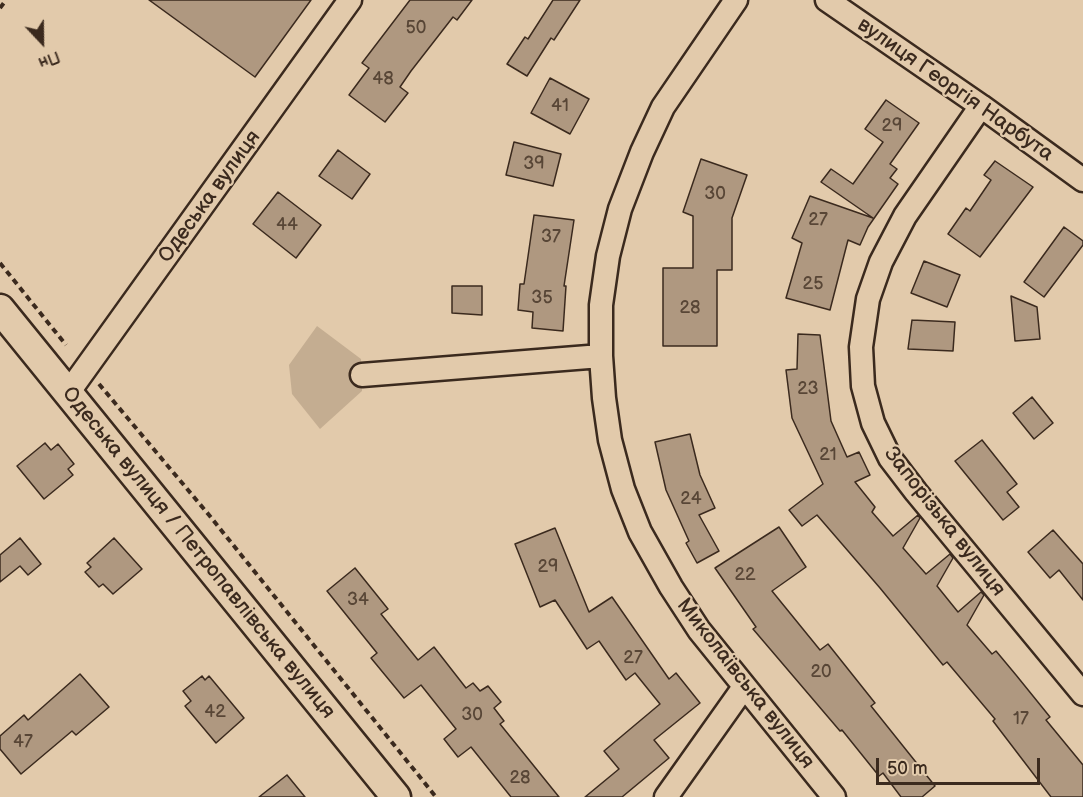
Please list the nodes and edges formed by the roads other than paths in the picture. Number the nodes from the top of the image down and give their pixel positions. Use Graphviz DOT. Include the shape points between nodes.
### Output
graph roads {
  1 [pos="350,0"];
  2 [pos="736,0"];
  3 [pos="827,0"];
  4 [pos="981,106"];
  5 [pos="1083,180"];
  6 [pos="0,309"];
  7 [pos="601,356"];
  8 [pos="362,375"];
  9 [pos="68,393"];
  10 [pos="744,687"];
  11 [pos="1083,694"];
  12 [pos="396,797"];
  13 [pos="666,797"];
  14 [pos="834,797"];
  1 -- 9 [label="street, Одеська вулиця"];
  2 -- 7 [label="street, Миколаївська вулиця" via="663,107 620,209 601,305"];
  3 -- 4 [label="street, вулиця Георгія Нарбута"];
  4 -- 5 [label="street, вулиця Георгія Нарбута"];
  4 -- 11 [label="street, Запорізька вулиця" via="905,216 881,262 865,318 861,347 863,386 873,423 890,458"];
  6 -- 9 [label="main road, Одеська вулиця / Петропавлівська вулиця"];
  7 -- 8 [label="street"];
  7 -- 10 [label="street, Миколаївська вулиця" via="610,440 640,532 699,630"];
  9 -- 12 [label="main road, Одеська вулиця / Петропавлівська вулиця"];
  10 -- 13 [label="street"];
  10 -- 14 [label="street, Миколаївська вулиця"];
}
